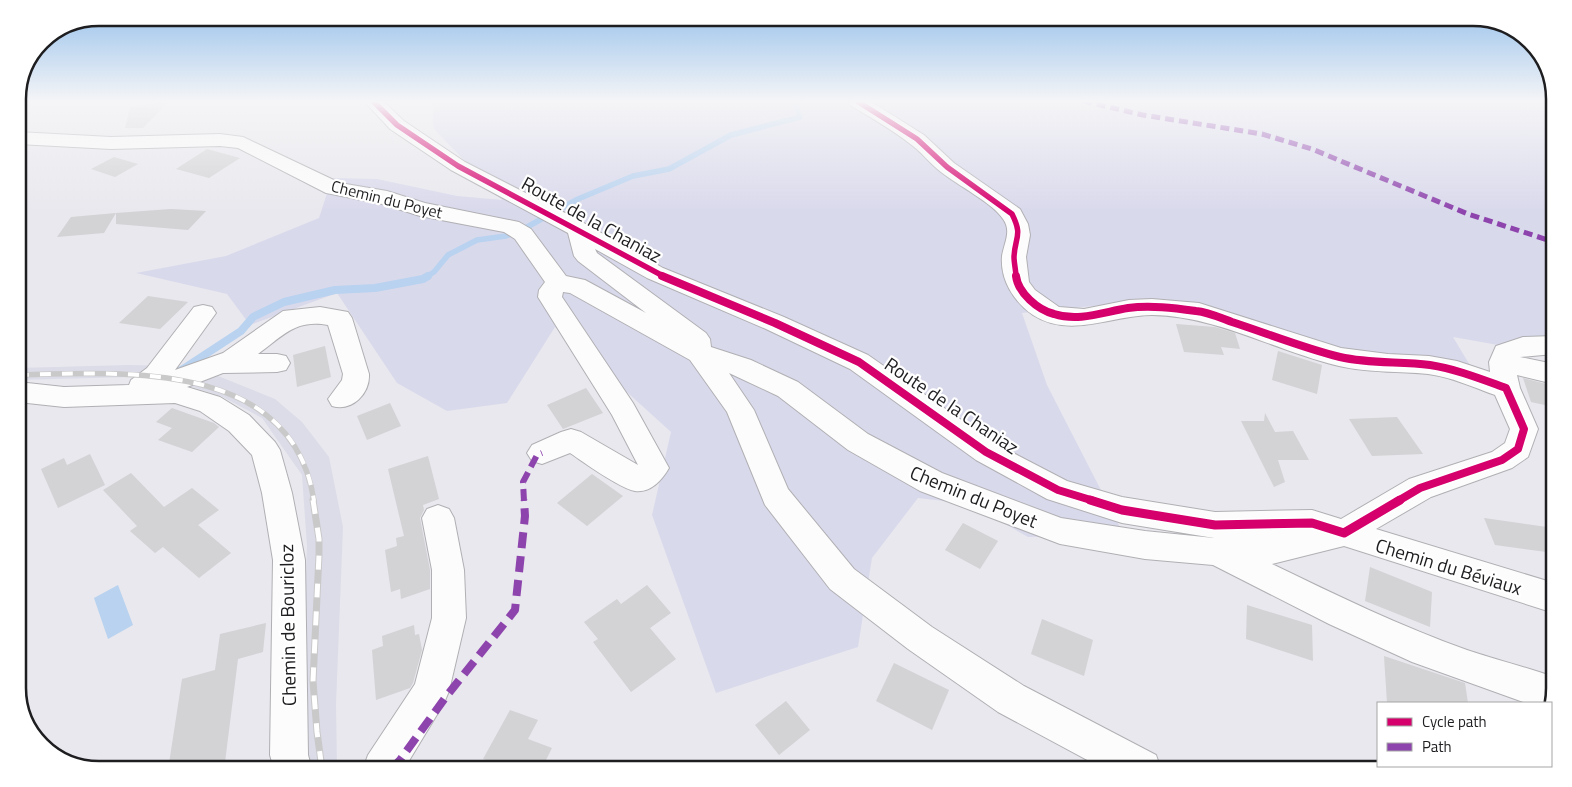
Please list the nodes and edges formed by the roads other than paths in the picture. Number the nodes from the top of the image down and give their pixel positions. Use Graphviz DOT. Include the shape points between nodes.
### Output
graph roads {
  1 [pos="26,138"];
  2 [pos="416,138"];
  3 [pos="915,138"];
  4 [pos="572,226"];
  5 [pos="558,283"];
  6 [pos="203,313"];
  7 [pos="1546,345"];
  8 [pos="699,353"];
  9 [pos="277,362"];
  10 [pos="1502,362"];
  11 [pos="217,366"];
  12 [pos="1546,372"];
  13 [pos="1506,388"];
  14 [pos="26,393"];
  15 [pos="132,395"];
  16 [pos="342,399"];
  17 [pos="542,453"];
  18 [pos="438,518"];
  19 [pos="1344,533"];
  20 [pos="1218,552"];
  21 [pos="1546,596"];
  22 [pos="1545,692"];
  23 [pos="291,761"];
  24 [pos="388,761"];
  25 [pos="1125,761"];
  1 -- 5 [label="street, Chemin du Poyet" via="112,143 220,140 243,143 334,188 517,230"];
  2 -- 4 [label="street, Route de la Chaniaz" via="458,166"];
  3 -- 13 [label="street" via="947,167 1012,214 1019,235 1014,258 1017,282 1026,296 1047,311 1066,317 1084,317 1152,306 1199,311 1340,357 1430,365"];
  4 -- 8 [label="street" via="586,256 697,339"];
  4 -- 19 [label="street, Route de la Chaniaz" via="655,273 859,362 986,452 1058,490 1122,510 1215,525 1312,523"];
  5 -- 8 [label="street, Chemin du Poyet" via="576,286"];
  5 -- 17 [label="street" via="551,290 550,297 623,410 654,468 651,474 636,479 571,440"];
  6 -- 15 [label="street" via="157,375"];
  7 -- 10 [label="street" via="1523,346 1505,352"];
  8 -- 20 [label="street, Chemin du Poyet" via="742,367 788,389 858,442 931,482 1060,531 1145,545"];
  8 -- 25 [label="street" via="740,410 776,496 842,579 920,638 1010,699"];
  9 -- 11 [label="street"];
  10 -- 12 [label="street"];
  10 -- 13 [label="street"];
  11 -- 15 [label="street"];
  11 -- 16 [label="street" via="232,360 292,317 320,315 339,318 356,374 356,383"];
  13 -- 19 [label="street" via="1524,429 1518,449 1502,460 1420,488"];
  14 -- 15 [label="street, Chemin de Bouricloz" via="64,397"];
  15 -- 23 [label="street, Chemin de Bouricloz" via="175,392 210,404 240,423 265,450 277,493 289,560"];
  18 -- 24 [label="street" via="448,570 449,618 431,691"];
  19 -- 20 [label="street, Chemin du Poyet" via="1270,550"];
  19 -- 21 [label="street, Chemin du Béviaux"];
  20 -- 22 [label="street" via="1428,651"];
}
